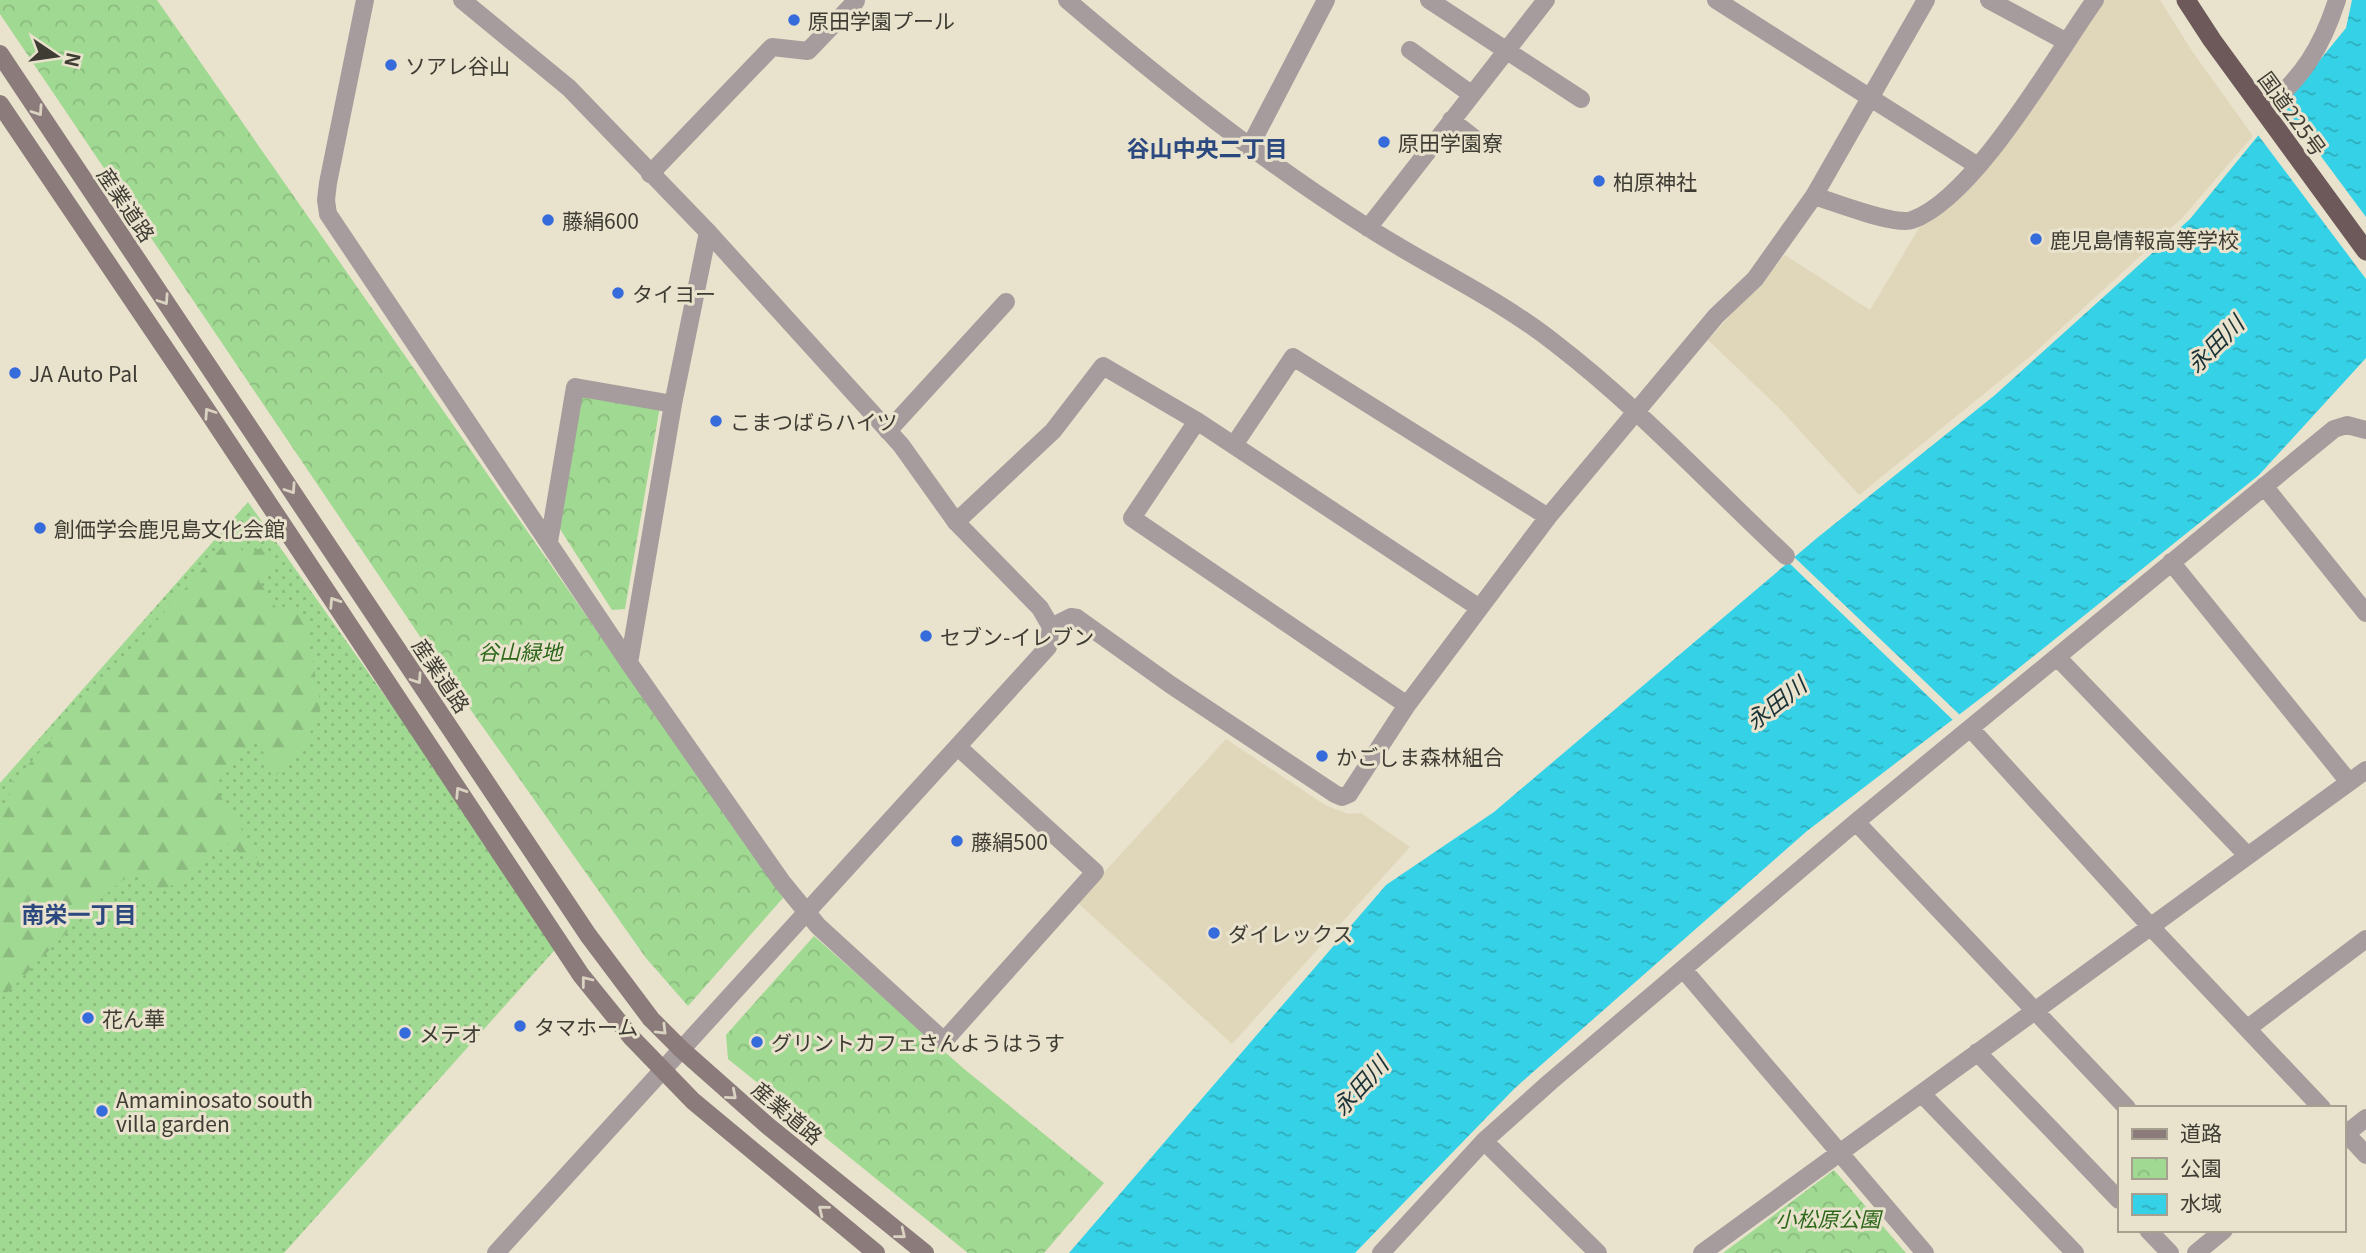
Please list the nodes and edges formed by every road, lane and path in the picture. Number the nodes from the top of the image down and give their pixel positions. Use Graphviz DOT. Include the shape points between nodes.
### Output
graph roads {
  1 [pos="365,0"];
  2 [pos="462,0"];
  3 [pos="1067,0"];
  4 [pos="1326,0"];
  5 [pos="1429,0"];
  6 [pos="1546,0"];
  7 [pos="1716,0"];
  8 [pos="1926,0"];
  9 [pos="1989,0"];
  10 [pos="2095,0"];
  11 [pos="2186,0"];
  12 [pos="2321,0"];
  13 [pos="856,1"];
  14 [pos="2334,8"];
  15 [pos="2065,41"];
  16 [pos="1410,50"];
  17 [pos="1506,51"];
  18 [pos="0,54"];
  19 [pos="1472,94"];
  20 [pos="1581,99"];
  21 [pos="1871,99"];
  22 [pos="0,104"];
  23 [pos="2266,115"];
  24 [pos="1451,120"];
  25 [pos="1483,145"];
  26 [pos="1249,148"];
  27 [pos="1978,166"];
  28 [pos="650,174"];
  29 [pos="1814,196"];
  30 [pos="1368,228"];
  31 [pos="708,232"];
  32 [pos="2366,251"];
  33 [pos="1006,302"];
  34 [pos="673,404"];
  35 [pos="1635,413"];
  36 [pos="1197,421"];
  37 [pos="2366,430"];
  38 [pos="888,432"];
  39 [pos="1234,445"];
  40 [pos="2264,486"];
  41 [pos="1548,517"];
  42 [pos="956,522"];
  43 [pos="549,542"];
  44 [pos="1786,556"];
  45 [pos="2171,562"];
  46 [pos="1478,607"];
  47 [pos="2366,613"];
  48 [pos="1051,627"];
  49 [pos="2058,658"];
  50 [pos="629,663"];
  51 [pos="1407,705"];
  52 [pos="1971,729"];
  53 [pos="958,747"];
  54 [pos="2366,770"];
  55 [pos="2350,782"];
  56 [pos="1856,822"];
  57 [pos="2247,855"];
  58 [pos="806,910"];
  59 [pos="2150,926"];
  60 [pos="2366,939"];
  61 [pos="1683,969"];
  62 [pos="2035,1010"];
  63 [pos="2248,1028"];
  64 [pos="681,1049"];
  65 [pos="1977,1052"];
  66 [pos="663,1070"];
  67 [pos="1923,1095"];
  68 [pos="2125,1106"];
  69 [pos="2320,1106"];
  70 [pos="2366,1118"];
  71 [pos="2345,1132"];
  72 [pos="2345,1134"];
  73 [pos="1484,1141"];
  74 [pos="1840,1153"];
  75 [pos="2366,1156"];
  76 [pos="2118,1199"];
  77 [pos="2150,1232"];
  78 [pos="2222,1232"];
  79 [pos="496,1253"];
  80 [pos="876,1253"];
  81 [pos="925,1253"];
  82 [pos="1381,1253"];
  83 [pos="1598,1253"];
  84 [pos="1702,1253"];
  85 [pos="1925,1253"];
  86 [pos="2075,1253"];
  87 [pos="2170,1253"];
  88 [pos="2196,1253"];
  1 -- 43 [label="street" via="326,207"];
  2 -- 28 [label="street" via="569,88"];
  3 -- 26 [label="street"];
  4 -- 26 [label="street"];
  5 -- 17 [label="street"];
  6 -- 17 [label="street"];
  7 -- 21 [label="street"];
  8 -- 21 [label="street"];
  9 -- 15 [label="street"];
  10 -- 15 [label="street"];
  11 -- 23 [label="highway, 国道225号"];
  12 -- 14 [label="street"];
  13 -- 28 [label="street" via="808,51 772,47"];
  14 -- 23 [label="street" via="2315,56"];
  15 -- 27 [label="street"];
  16 -- 19 [label="street"];
  17 -- 19 [label="street"];
  17 -- 20 [label="street"];
  18 -- 64 [label="main road, 産業道路, one-way" via="589,935 651,1019"];
  19 -- 24 [label="street"];
  21 -- 27 [label="street"];
  21 -- 29 [label="street"];
  66 -- 22 [label="main road, one-way" via="581,975"];
  23 -- 32 [label="highway, 国道225号"];
  24 -- 25 [label="street"];
  24 -- 30 [label="street"];
  26 -- 30 [label="street"];
  27 -- 29 [label="street" via="1959,188 1911,220 1894,220"];
  28 -- 31 [label="street"];
  29 -- 35 [label="street" via="1755,279 1716,316"];
  30 -- 35 [label="street" via="1531,325"];
  31 -- 34 [label="street"];
  31 -- 38 [label="street"];
  33 -- 38 [label="street"];
  34 -- 43 [label="street" via="575,387"];
  34 -- 50 [label="street"];
  35 -- 41 [label="street"];
  35 -- 44 [label="street"];
  36 -- 39 [label="street"];
  36 -- 42 [label="street" via="1103,366 1054,431"];
  36 -- 51 [label="street" via="1132,518"];
  37 -- 40 [label="street" via="2347,425 2334,429"];
  38 -- 42 [label="street"];
  39 -- 41 [label="street" via="1293,357"];
  39 -- 46 [label="street"];
  40 -- 45 [label="street"];
  40 -- 47 [label="street"];
  41 -- 46 [label="street"];
  42 -- 48 [label="street" via="1040,608"];
  43 -- 50 [label="street"];
  45 -- 49 [label="street"];
  45 -- 55 [label="street"];
  46 -- 51 [label="street"];
  48 -- 51 [label="street" via="1077,618 1342,797 1356,785"];
  48 -- 53 [label="street" via="1048,647"];
  49 -- 52 [label="street"];
  49 -- 57 [label="street"];
  50 -- 58 [label="street"];
  52 -- 56 [label="street"];
  52 -- 59 [label="street"];
  53 -- 58 [label="street"];
  53 -- 58 [label="street" via="1095,872 944,1041"];
  54 -- 55 [label="street"];
  55 -- 57 [label="street"];
  56 -- 61 [label="street"];
  56 -- 62 [label="street"];
  57 -- 59 [label="street"];
  58 -- 64 [label="street"];
  59 -- 62 [label="street"];
  59 -- 63 [label="street"];
  60 -- 63 [label="street"];
  61 -- 73 [label="street"];
  61 -- 74 [label="street"];
  62 -- 65 [label="street"];
  62 -- 68 [label="street"];
  63 -- 69 [label="street"];
  64 -- 66 [label="street"];
  64 -- 81 [label="main road, 産業道路, one-way"];
  65 -- 67 [label="street"];
  65 -- 76 [label="street"];
  66 -- 79 [label="street"];
  80 -- 66 [label="main road, one-way" via="693,1101"];
  67 -- 74 [label="street"];
  67 -- 86 [label="street"];
  70 -- 71 [label="street"];
  72 -- 75 [label="street"];
  73 -- 82 [label="street"];
  73 -- 83 [label="street"];
  74 -- 84 [label="street"];
  74 -- 85 [label="street"];
  77 -- 87 [label="street"];
  78 -- 88 [label="street"];
}
